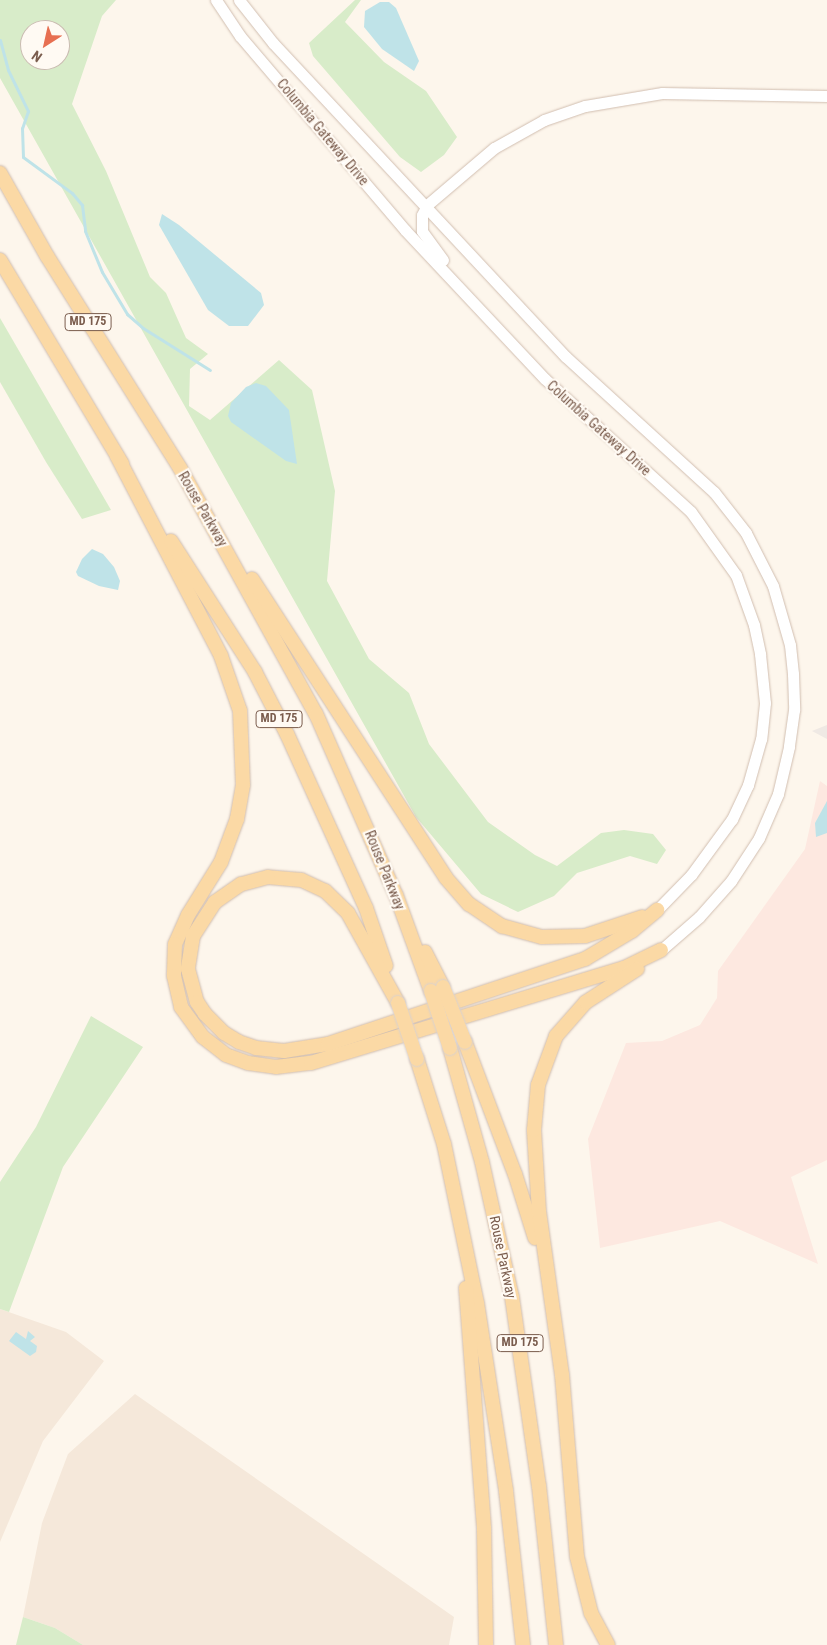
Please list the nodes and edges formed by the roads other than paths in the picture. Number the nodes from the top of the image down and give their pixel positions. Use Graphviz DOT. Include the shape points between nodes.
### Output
graph roads {
  1 [pos="216,0"];
  2 [pos="239,0"];
  3 [pos="827,96"];
  4 [pos="0,173"];
  5 [pos="427,205"];
  6 [pos="0,260"];
  7 [pos="466,291"];
  8 [pos="117,456"];
  9 [pos="180,468"];
  10 [pos="656,910"];
  11 [pos="661,950"];
  12 [pos="437,989"];
  13 [pos="398,1003"];
  14 [pos="463,1232"];
  15 [pos="552,1301"];
  16 [pos="486,1645"];
  17 [pos="523,1645"];
  18 [pos="556,1645"];
  19 [pos="608,1645"];
  1 -- 7 [label="street, Columbia Gateway Drive" via="240,36 374,194"];
  2 -- 5 [label="street, Columbia Gateway Drive" via="273,43"];
  3 -- 5 [label="street" via="662,93 584,106 518,132 474,163"];
  4 -- 9 [label="main road, Rouse Parkway / MD 175" via="52,264"];
  5 -- 7 [label="street" via="422,215 422,231"];
  5 -- 11 [label="street, Columbia Gateway Drive" via="566,357 714,492 751,542 782,613 791,654 794,710 778,794 759,838 731,881 699,917"];
  6 -- 8 [label="main road, MD 175"];
  7 -- 10 [label="street, Columbia Gateway Drive" via="545,379 691,512 736,575 752,618 765,703 761,739 748,785 718,841 691,875"];
  8 -- 11 [label="main road" via="222,656 240,710 243,785 237,819 221,862 188,915 175,944 174,976 181,1007 203,1037 226,1055 248,1063 276,1067 311,1063 624,968"];
  8 -- 13 [label="main road, MD 175" via="255,672 287,734 366,908"];
  9 -- 10 [label="main road" via="446,878 469,904 502,926 522,934 564,938 604,932"];
  9 -- 12 [label="main road, Rouse Parkway / MD 175" via="316,714"];
  10 -- 13 [label="main road" via="632,931 585,959 328,1044 284,1051 256,1048 239,1042 209,1019 191,985 188,969 193,936 215,902 241,884 268,877 301,880 325,891 348,912"];
  11 -- 15 [label="main road" via="570,1016 556,1036 543,1065 535,1106 534,1158"];
  12 -- 15 [label="main road, bridge" via="464,1042 518,1182"];
  12 -- 18 [label="main road, Rouse Parkway / MD 175, bridge" via="482,1162 512,1297 539,1486"];
  13 -- 14 [label="main road, MD 175, bridge" via="444,1144"];
  14 -- 16 [label="main road" via="484,1529"];
  14 -- 17 [label="main road, MD 175" via="497,1428"];
  15 -- 19 [label="main road" via="562,1375 577,1557 591,1614"];
}
